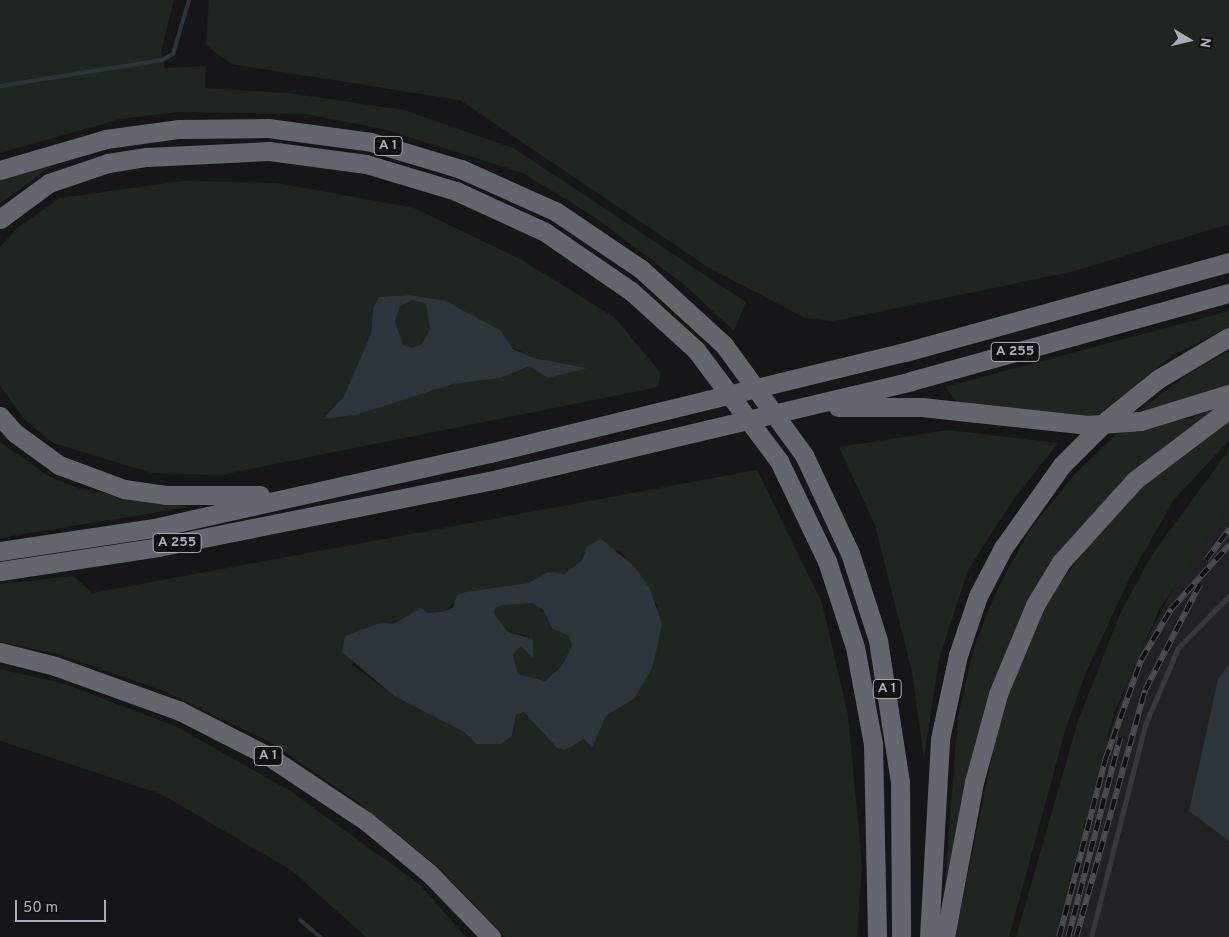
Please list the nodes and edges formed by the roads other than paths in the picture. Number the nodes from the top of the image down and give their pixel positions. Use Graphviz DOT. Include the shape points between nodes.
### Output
graph roads {
  1 [pos="0,170"];
  2 [pos="0,219"];
  3 [pos="1229,262"];
  4 [pos="1229,293"];
  5 [pos="1229,337"];
  6 [pos="1229,394"];
  7 [pos="801,408"];
  8 [pos="1229,409"];
  9 [pos="0,416"];
  10 [pos="294,495"];
  11 [pos="0,552"];
  12 [pos="0,571"];
  13 [pos="1229,596"];
  14 [pos="0,652"];
  15 [pos="491,937"];
  16 [pos="877,937"];
  17 [pos="901,937"];
  18 [pos="929,937"];
  19 [pos="945,937"];
  20 [pos="1091,937"];
  1 -- 17 [label="highway, A 1, bridge" via="106,139 179,129 268,128 371,142 461,169 555,211 641,269 724,344 804,455 850,553 878,640 900,782"];
  2 -- 16 [label="highway, bridge" via="49,183 108,162 147,156 269,151 366,164 456,191 545,232 631,291 696,350 779,461 827,561 855,647 873,744"];
  3 -- 10 [label="highway, A 255" via="716,399"];
  4 -- 7 [label="highway, A 255"];
  5 -- 18 [label="highway, bridge" via="1158,379 1107,420 1062,466 1003,548 978,596 958,654 940,739"];
  6 -- 7 [label="highway" via="1141,421 1087,425 922,407"];
  7 -- 12 [label="highway, A 255" via="354,509 158,547"];
  8 -- 19 [label="highway" via="1129,486 1061,562 1035,605 998,694 974,782"];
  9 -- 10 [label="highway" via="52,461 124,489 166,495"];
  10 -- 11 [label="highway, A 255" via="154,528"];
  13 -- 20 [label="lane" via="1178,648 1145,724"];
  14 -- 15 [label="highway, A 1" via="55,666 180,711 270,757 366,820 430,874"];
}
